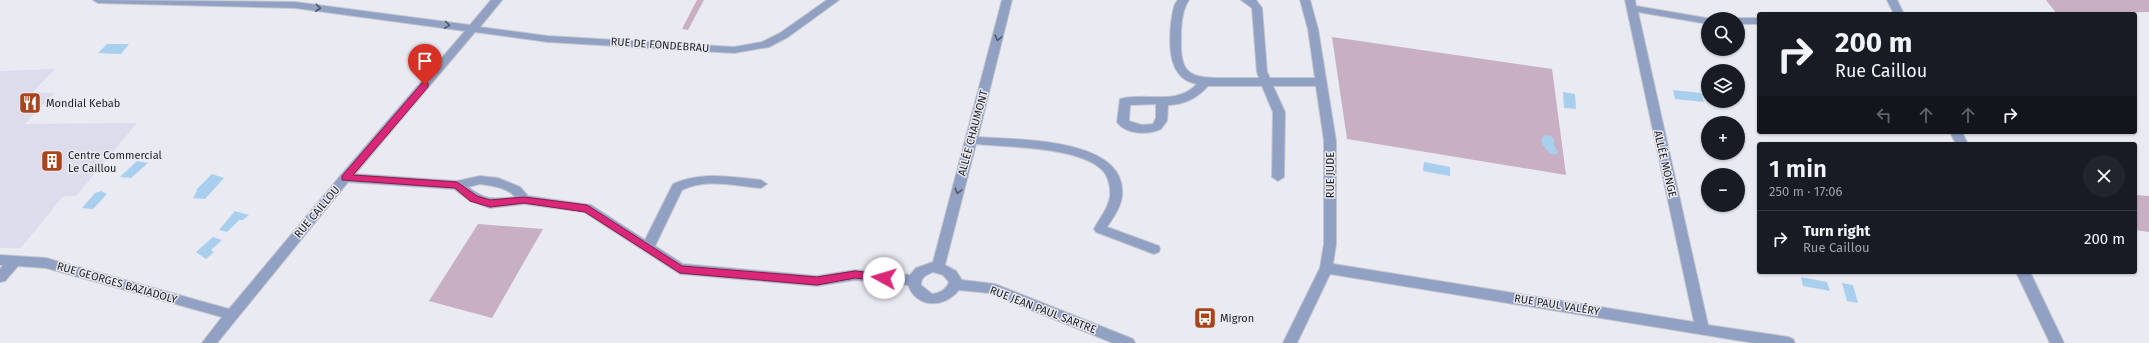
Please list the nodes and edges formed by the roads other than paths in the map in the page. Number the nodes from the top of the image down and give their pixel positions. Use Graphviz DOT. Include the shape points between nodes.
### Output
graph roads {
  1 [pos="98,0"];
  2 [pos="497,0"];
  3 [pos="834,0"];
  4 [pos="1008,0"];
  5 [pos="1184,0"];
  6 [pos="1246,0"];
  7 [pos="1306,0"];
  8 [pos="1892,0"];
  9 [pos="1630,4"];
  10 [pos="1898,12"];
  11 [pos="1701,19"];
  12 [pos="1757,20"];
  13 [pos="1745,21"];
  14 [pos="474,28"];
  15 [pos="1205,82"];
  16 [pos="1268,82"];
  17 [pos="1321,82"];
  18 [pos="1162,102"];
  19 [pos="971,140"];
  20 [pos="1278,177"];
  21 [pos="345,178"];
  22 [pos="761,184"];
  23 [pos="457,185"];
  24 [pos="524,200"];
  25 [pos="648,246"];
  26 [pos="1154,249"];
  27 [pos="0,260"];
  28 [pos="16,260"];
  29 [pos="938,267"];
  30 [pos="1326,268"];
  31 [pos="2024,274"];
  32 [pos="0,277"];
  33 [pos="914,280"];
  34 [pos="955,285"];
  35 [pos="233,315"];
  36 [pos="1702,328"];
  37 [pos="1768,341"];
  38 [pos="209,343"];
  39 [pos="1128,343"];
  40 [pos="1290,343"];
  41 [pos="1788,343"];
  42 [pos="2057,343"];
  1 -- 14 [label="street, RUE DE FONDEBRAU, one-way" via="295,5"];
  2 -- 14 [label="street, RUE CAILLOU"];
  3 -- 14 [label="street, RUE DE FONDEBRAU" via="766,45 734,50 548,39"];
  4 -- 19 [label="street, ALLÉE CHAUMONT, one-way"];
  5 -- 15 [label="street" via="1179,5 1176,53 1179,68 1191,80"];
  6 -- 16 [label="street" via="1257,8 1262,72"];
  7 -- 17 [label="street, RUE JUDE"];
  8 -- 10 [label="street"];
  9 -- 11 [label="street"];
  9 -- 36 [label="street, ALLÉE MONGE"];
  12 -- 13 [label="street"];
  14 -- 21 [label="street, RUE CAILLOU"];
  15 -- 16 [label="street"];
  15 -- 18 [label="street" via="1191,97"];
  16 -- 17 [label="street"];
  16 -- 20 [label="street" via="1279,112"];
  17 -- 30 [label="street, RUE JUDE" via="1330,141 1330,244"];
  19 -- 26 [label="street" via="1058,147 1101,162 1107,167 1115,185 1116,197 1100,229"];
  19 -- 29 [label="street, ALLÉE CHAUMONT, one-way"];
  21 -- 23 [label="street"];
  21 -- 35 [label="street, RUE CAILLOU"];
  22 -- 25 [label="street" via="713,180 686,182 677,187"];
  23 -- 24 [label="street" via="474,198 490,204"];
  23 -- 24 [label="street" via="480,180 498,182 516,190"];
  24 -- 25 [label="street" via="587,208"];
  25 -- 33 [label="street" via="680,269 817,281 855,274"];
  27 -- 28 [label="street, RUE GEORGES BAZIADOLY"];
  28 -- 32 [label="street"];
  28 -- 35 [label="street, RUE GEORGES BAZIADOLY" via="46,263"];
  29 -- 33 [label="street" via="926,268"];
  29 -- 34 [label="street" via="950,271 956,280"];
  30 -- 36 [label="street, RUE PAUL VALÉRY"];
  30 -- 40 [label="street, RUE JUDE"];
  31 -- 42 [label="street"];
  33 -- 34 [label="street" via="913,285 918,294 930,299 949,294"];
  34 -- 39 [label="street, RUE JEAN PAUL SARTRE" via="990,288"];
  35 -- 38 [label="street, RUE CAILLOU"];
  36 -- 37 [label="street, RUE PAUL VALÉRY"];
  37 -- 41 [label="street, RUE PAUL VALÉRY"];
}
